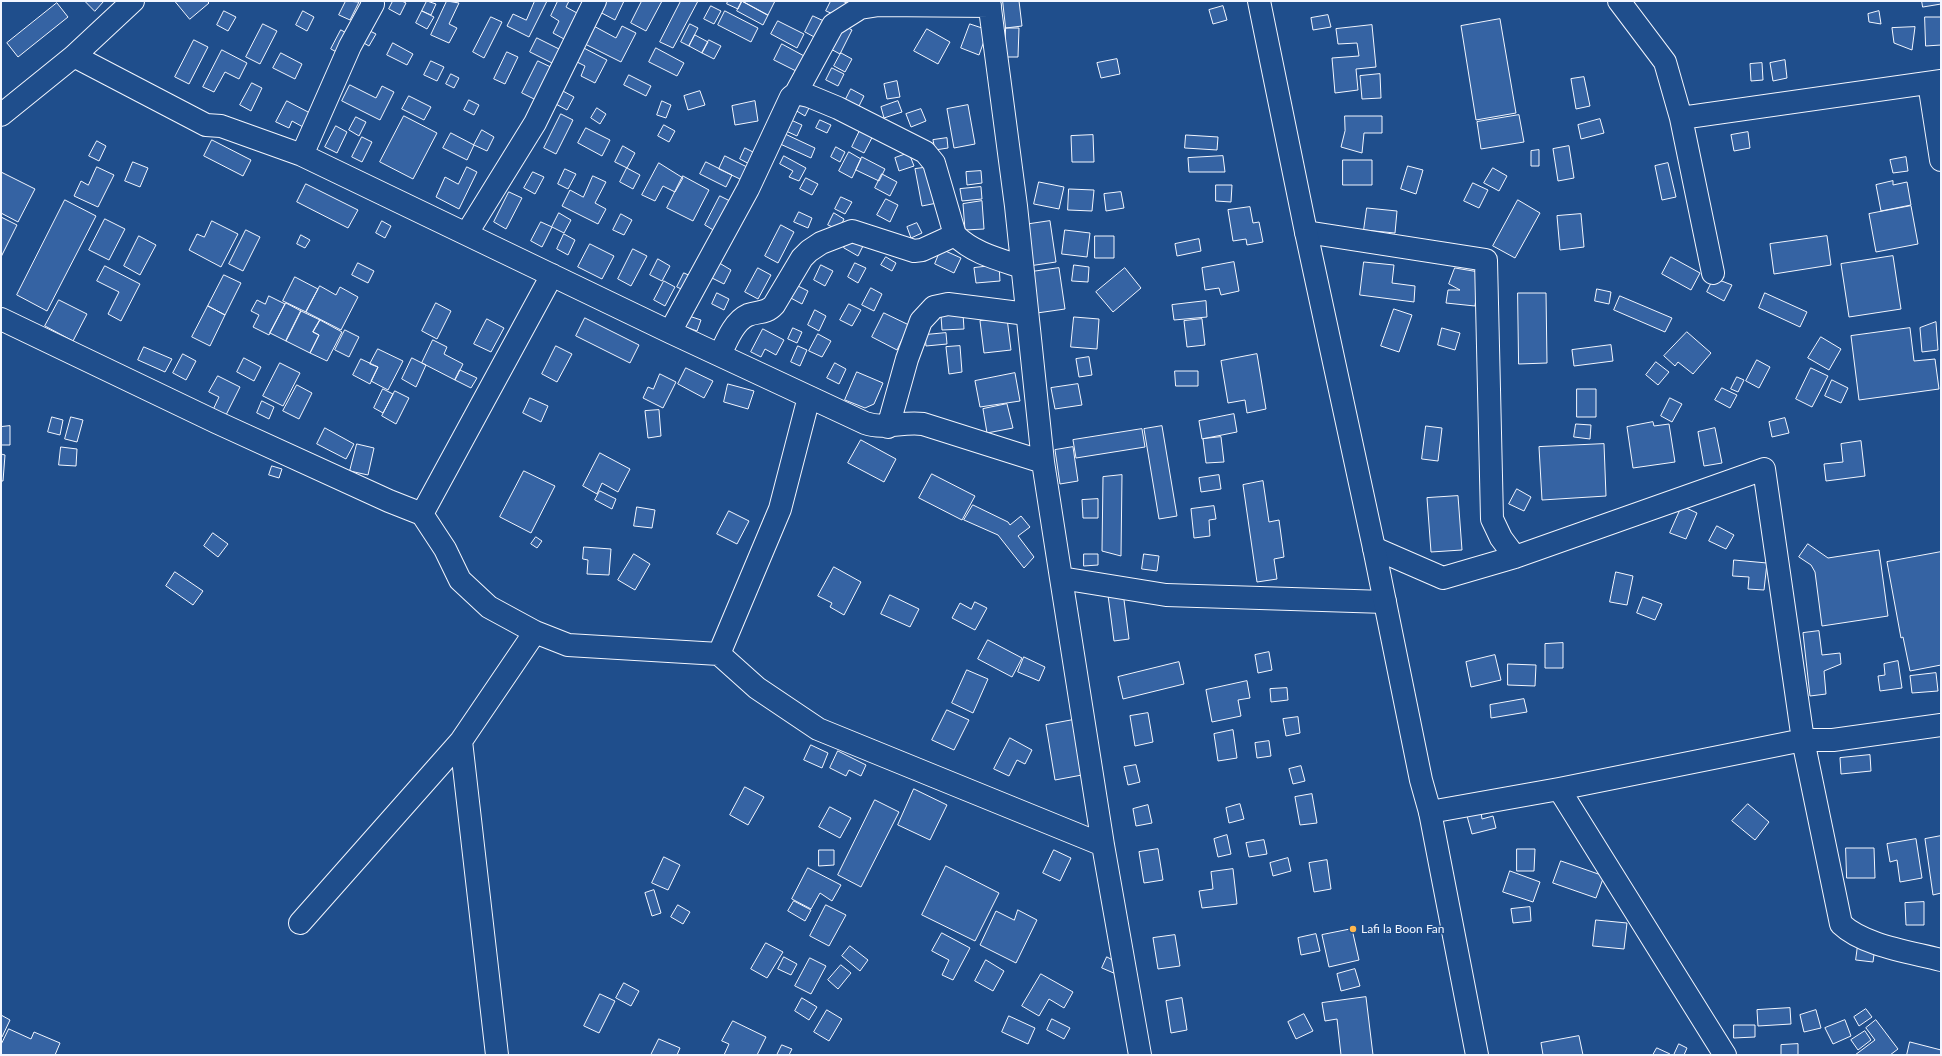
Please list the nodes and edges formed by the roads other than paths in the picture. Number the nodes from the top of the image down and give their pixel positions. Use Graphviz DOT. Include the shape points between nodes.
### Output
graph roads {
  1 [pos="132,1"];
  2 [pos="595,1"];
  3 [pos="1259,1"];
  4 [pos="1619,1"];
  5 [pos="374,2"];
  6 [pos="990,3"];
  7 [pos="74,56"];
  8 [pos="1935,82"];
  9 [pos="796,93"];
  10 [pos="1,115"];
  11 [pos="1681,118"];
  12 [pos="302,155"];
  13 [pos="1941,160"];
  14 [pos="1306,232"];
  15 [pos="467,233"];
  16 [pos="955,235"];
  17 [pos="1022,267"];
  18 [pos="1712,273"];
  19 [pos="552,275"];
  20 [pos="1027,314"];
  21 [pos="1,319"];
  22 [pos="670,332"];
  23 [pos="720,355"];
  24 [pos="809,398"];
  25 [pos="888,426"];
  26 [pos="1043,462"];
  27 [pos="422,514"];
  28 [pos="1374,548"];
  29 [pos="1515,557"];
  30 [pos="1061,578"];
  31 [pos="1385,602"];
  32 [pos="535,632"];
  33 [pos="719,654"];
  34 [pos="1941,725"];
  35 [pos="1803,740"];
  36 [pos="461,741"];
  37 [pos="1559,789"];
  38 [pos="1430,812"];
  39 [pos="1103,845"];
  40 [pos="300,923"];
  41 [pos="1941,960"];
  42 [pos="497,1055"];
  43 [pos="1140,1055"];
  44 [pos="1477,1055"];
  45 [pos="1725,1055"];
  1 -- 7 [label="street"];
  2 -- 15 [label="street" via="535,122"];
  3 -- 14 [label="street"];
  4 -- 11 [label="street" via="1665,62"];
  5 -- 12 [label="street" via="350,46"];
  6 -- 9 [label="street" via="879,5 860,8 833,25 827,32"];
  6 -- 17 [label="street"];
  7 -- 10 [label="street"];
  7 -- 12 [label="street" via="206,125 221,126"];
  8 -- 11 [label="street"];
  8 -- 13 [label="street"];
  9 -- 16 [label="street" via="845,111 925,152 934,164"];
  9 -- 22 [label="street" via="791,97 748,189"];
  11 -- 18 [label="street"];
  12 -- 15 [label="street"];
  14 -- 28 [label="street"];
  14 -- 29 [label="street" via="1486,260 1492,518 1501,538"];
  15 -- 19 [label="street"];
  16 -- 17 [label="street" via="980,253"];
  16 -- 23 [label="street" via="922,250 914,250 852,231 821,243 802,258 769,310 749,315 740,322"];
  17 -- 20 [label="street"];
  19 -- 22 [label="street"];
  19 -- 27 [label="street"];
  20 -- 25 [label="street" via="948,304 934,307 921,321"];
  20 -- 26 [label="street"];
  21 -- 27 [label="street" via="223,425"];
  22 -- 23 [label="street"];
  23 -- 24 [label="street"];
  24 -- 25 [label="street" via="865,423"];
  24 -- 33 [label="street" via="780,509"];
  25 -- 26 [label="street" via="911,422 923,424"];
  26 -- 30 [label="street"];
  27 -- 32 [label="street" via="445,549 460,580 489,607"];
  28 -- 29 [label="street" via="1443,578"];
  28 -- 31 [label="street"];
  29 -- 35 [label="street" via="1764,470"];
  30 -- 31 [label="street" via="1166,595"];
  30 -- 39 [label="street"];
  31 -- 38 [label="street" via="1421,780"];
  32 -- 33 [label="street" via="568,645"];
  32 -- 36 [label="street"];
  33 -- 39 [label="street" via="757,688 818,729"];
  34 -- 35 [label="street" via="1834,740"];
  35 -- 37 [label="street"];
  35 -- 41 [label="street" via="1841,924 1847,930 1870,941"];
  36 -- 40 [label="street"];
  36 -- 42 [label="street"];
  37 -- 38 [label="street"];
  37 -- 45 [label="street"];
  38 -- 44 [label="street"];
  39 -- 43 [label="street"];
}
